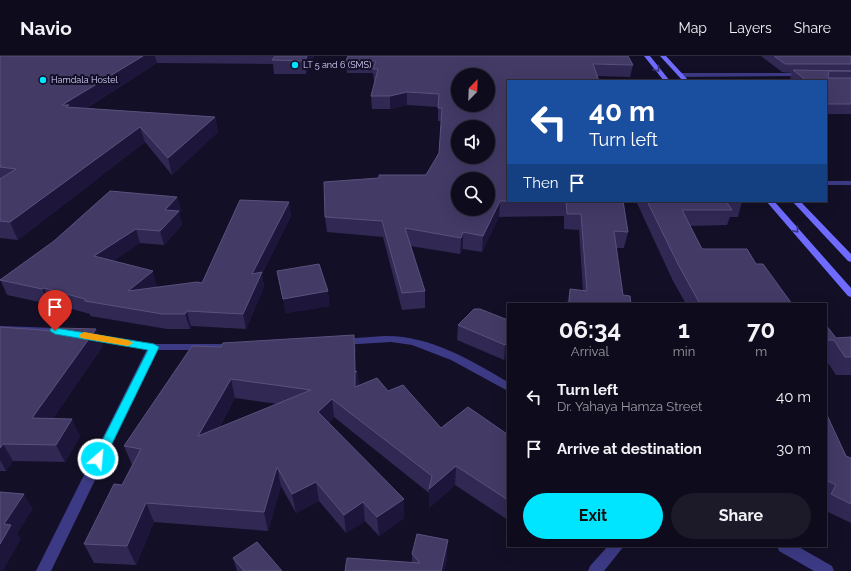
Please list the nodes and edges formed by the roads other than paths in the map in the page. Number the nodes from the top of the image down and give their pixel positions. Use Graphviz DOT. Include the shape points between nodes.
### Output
graph roads {
  1 [pos="647,56"];
  2 [pos="663,56"];
  3 [pos="680,75"];
  4 [pos="812,76"];
  5 [pos="666,80"];
  6 [pos="685,80"];
  7 [pos="827,183"];
  8 [pos="851,183"];
  9 [pos="771,202"];
  10 [pos="797,202"];
  11 [pos="851,259"];
  12 [pos="851,294"];
  13 [pos="0,329"];
  14 [pos="334,342"];
  15 [pos="154,347"];
  16 [pos="247,347"];
  17 [pos="507,386"];
  18 [pos="616,547"];
  19 [pos="786,547"];
  20 [pos="43,571"];
  21 [pos="595,571"];
  22 [pos="827,571"];
  1 -- 5 [label="main road, one-way"];
  2 -- 3 [label="main road"];
  3 -- 4 [label="street"];
  3 -- 6 [label="main road"];
  7 -- 8 [label="street"];
  9 -- 12 [label="main road, one-way"];
  10 -- 11 [label="main road"];
  13 -- 15 [label="street" via="55,331"];
  14 -- 17 [label="street" via="397,339 422,343 456,357"];
  15 -- 16 [label="street"];
  15 -- 20 [label="street"];
  18 -- 21 [label="street"];
  19 -- 22 [label="street"];
}
